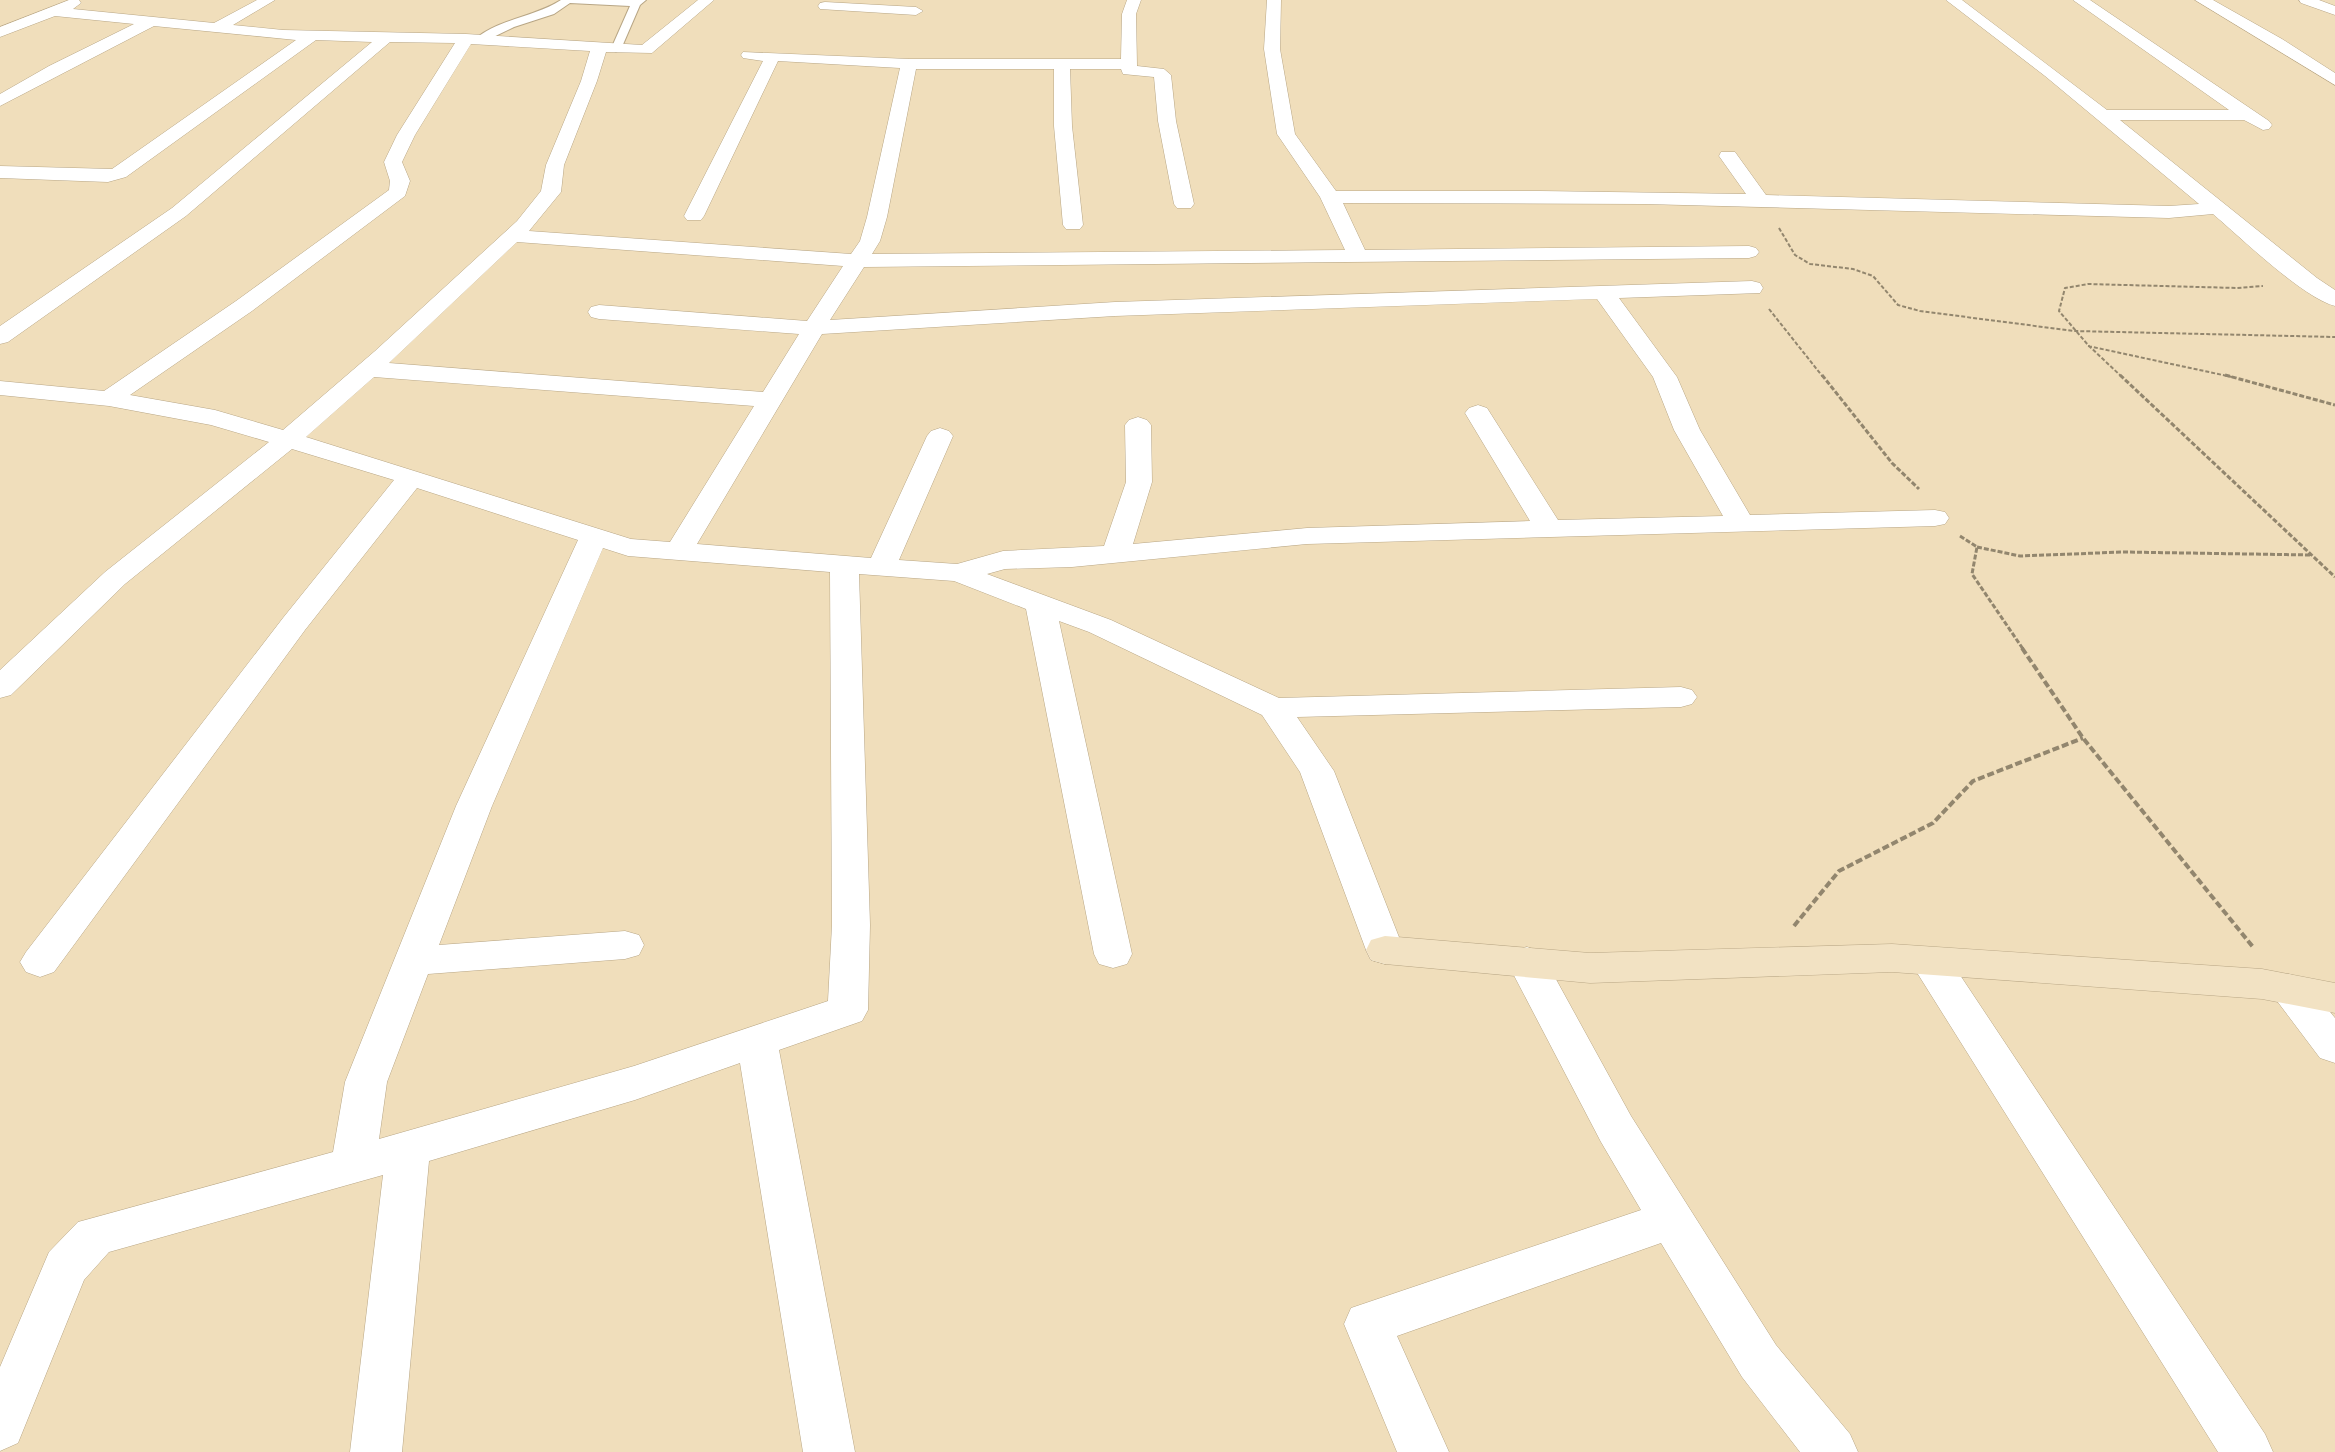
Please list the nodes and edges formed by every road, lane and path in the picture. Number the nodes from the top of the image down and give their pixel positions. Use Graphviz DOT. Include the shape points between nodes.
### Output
graph roads {
  1 [pos="82,0"];
  2 [pos="268,0"];
  3 [pos="568,0"];
  4 [pos="707,0"];
  5 [pos="1134,0"];
  6 [pos="1274,0"];
  7 [pos="1953,0"];
  8 [pos="2080,0"];
  9 [pos="2202,0"];
  10 [pos="2306,0"];
  11 [pos="638,1"];
  12 [pos="825,6"];
  13 [pos="54,11"];
  14 [pos="916,11"];
  15 [pos="2335,11"];
  16 [pos="150,22"];
  17 [pos="217,28"];
  18 [pos="0,32"];
  19 [pos="313,35"];
  20 [pos="388,36"];
  21 [pos="472,40"];
  22 [pos="608,49"];
  23 [pos="749,55"];
  24 [pos="773,56"];
  25 [pos="900,60"];
  26 [pos="1129,64"];
  27 [pos="1062,65"];
  28 [pos="2315,67"];
  29 [pos="2335,67"];
  30 [pos="2335,80"];
  31 [pos="0,101"];
  32 [pos="2103,115"];
  33 [pos="2248,115"];
  34 [pos="2264,125"];
  35 [pos="1728,156"];
  36 [pos="0,172"];
  37 [pos="1330,197"];
  38 [pos="1760,200"];
  39 [pos="1184,204"];
  40 [pos="2218,208"];
  41 [pos="694,216"];
  42 [pos="1073,225"];
  43 [pos="513,236"];
  44 [pos="1749,252"];
  45 [pos="1358,256"];
  46 [pos="856,261"];
  47 [pos="2309,283"];
  48 [pos="1752,288"];
  49 [pos="1604,293"];
  50 [pos="2335,299"];
  51 [pos="598,312"];
  52 [pos="813,328"];
  53 [pos="2074,331"];
  54 [pos="0,337"];
  55 [pos="2335,337"];
  56 [pos="2088,345"];
  57 [pos="368,369"];
  58 [pos="5,393"];
  59 [pos="109,399"];
  60 [pos="769,400"];
  61 [pos="2335,405"];
  62 [pos="1478,413"];
  63 [pos="1138,425"];
  64 [pos="940,436"];
  65 [pos="288,439"];
  66 [pos="411,477"];
  67 [pos="1935,518"];
  68 [pos="1740,522"];
  69 [pos="1550,529"];
  70 [pos="594,536"];
  71 [pos="1977,547"];
  72 [pos="679,551"];
  73 [pos="1116,554"];
  74 [pos="2313,555"];
  75 [pos="844,563"];
  76 [pos="882,566"];
  77 [pos="958,573"];
  78 [pos="2335,577"];
  79 [pos="1040,604"];
  80 [pos="0,688"];
  81 [pos="1681,697"];
  82 [pos="1274,708"];
  83 [pos="2083,738"];
  84 [pos="625,945"];
  85 [pos="1385,950"];
  86 [pos="1113,954"];
  87 [pos="414,961"];
  88 [pos="1930,961"];
  89 [pos="40,962"];
  90 [pos="1527,962"];
  91 [pos="1786,962"];
  92 [pos="2288,989"];
  93 [pos="2335,998"];
  94 [pos="757,1041"];
  95 [pos="2335,1047"];
  96 [pos="408,1149"];
  97 [pos="353,1165"];
  98 [pos="1672,1220"];
  99 [pos="0,1426"];
  100 [pos="376,1452"];
  101 [pos="829,1452"];
  102 [pos="1423,1452"];
  103 [pos="1832,1452"];
  104 [pos="2247,1452"];
  1 -- 13 [label="street"];
  2 -- 17 [label="street"];
  3 -- 11 [label="lane"];
  3 -- 21 [label="lane" via="550,12"];
  4 -- 22 [label="street" via="646,50"];
  5 -- 26 [label="street" via="1129,14"];
  6 -- 37 [label="street" via="1272,49 1286,134"];
  7 -- 32 [label="street"];
  8 -- 33 [label="street"];
  9 -- 28 [label="street"];
  10 -- 15 [label="street"];
  11 -- 22 [label="lane"];
  12 -- 14 [label="street"];
  13 -- 16 [label="street"];
  13 -- 18 [label="street"];
  16 -- 17 [label="street"];
  16 -- 31 [label="street"];
  17 -- 19 [label="street"];
  19 -- 20 [label="street"];
  19 -- 36 [label="street" via="119,173 108,176"];
  20 -- 21 [label="street"];
  20 -- 54 [label="street" via="179,212"];
  21 -- 22 [label="street"];
  21 -- 59 [label="street" via="406,135 393,162 400,181 398,192 244,306"];
  22 -- 43 [label="street" via="589,81 555,165 551,192"];
  23 -- 24 [label="street"];
  24 -- 25 [label="street"];
  24 -- 41 [label="street"];
  25 -- 27 [label="street"];
  25 -- 46 [label="street" via="877,217 870,241"];
  26 -- 27 [label="street"];
  26 -- 39 [label="street" via="1129,71 1163,75 1167,121"];
  27 -- 42 [label="street" via="1063,126"];
  28 -- 29 [label="street"];
  28 -- 30 [label="street"];
  32 -- 33 [label="street"];
  32 -- 40 [label="street"];
  33 -- 34 [label="street"];
  35 -- 38 [label="street"];
  37 -- 38 [label="street"];
  37 -- 45 [label="street"];
  38 -- 40 [label="street" via="2169,212"];
  38 -- 53 [label="path" via="1795,255 1810,264 1854,269 1873,276 1898,304 1920,311"];
  40 -- 47 [label="street"];
  43 -- 46 [label="street"];
  43 -- 57 [label="street"];
  44 -- 45 [label="street"];
  45 -- 46 [label="street"];
  46 -- 52 [label="street"];
  47 -- 50 [label="street"];
  47 -- 53 [label="path" via="2237,288 2088,284 2065,288 2059,311"];
  48 -- 49 [label="street"];
  48 -- 67 [label="path" via="1892,463 1926,495"];
  49 -- 52 [label="street" via="1115,309"];
  49 -- 68 [label="street" via="1665,377 1688,430"];
  51 -- 52 [label="street"];
  52 -- 60 [label="street"];
  53 -- 55 [label="path"];
  53 -- 56 [label="path"];
  56 -- 61 [label="path" via="2229,376"];
  56 -- 74 [label="path"];
  57 -- 60 [label="street"];
  57 -- 65 [label="street"];
  58 -- 59 [label="street"];
  59 -- 65 [label="street" via="215,418"];
  60 -- 72 [label="street"];
  62 -- 69 [label="street"];
  63 -- 73 [label="street" via="1138,482"];
  64 -- 76 [label="street"];
  65 -- 66 [label="street"];
  65 -- 80 [label="street" via="115,578"];
  66 -- 70 [label="street"];
  66 -- 89 [label="street" via="294,624"];
  67 -- 68 [label="street"];
  67 -- 71 [label="path"];
  68 -- 69 [label="street"];
  69 -- 73 [label="street" via="1307,536"];
  70 -- 72 [label="street" via="628,547"];
  70 -- 87 [label="street" via="474,806"];
  71 -- 74 [label="path" via="2020,556 2123,552"];
  71 -- 83 [label="path" via="1972,574"];
  72 -- 75 [label="street"];
  73 -- 77 [label="street" via="1003,560"];
  74 -- 78 [label="path"];
  75 -- 76 [label="street"];
  75 -- 94 [label="street" via="851,925 848,1010"];
  76 -- 77 [label="street"];
  77 -- 79 [label="street"];
  79 -- 82 [label="street" via="1100,626"];
  79 -- 86 [label="street"];
  81 -- 82 [label="street"];
  82 -- 85 [label="street" via="1317,771"];
  83 -- 91 [label="path" via="1973,781 1933,823 1839,871 1786,935"];
  83 -- 92 [label="path"];
  84 -- 87 [label="street"];
  85 -- 90 [label="street"];
  87 -- 97 [label="street" via="366,1082"];
  88 -- 91 [label="street" via="1892,958"];
  88 -- 92 [label="street"];
  88 -- 104 [label="street"];
  90 -- 91 [label="street" via="1590,968"];
  90 -- 98 [label="street" via="1616,1129"];
  92 -- 93 [label="street"];
  92 -- 95 [label="street"];
  94 -- 96 [label="street" via="635,1083"];
  94 -- 101 [label="street"];
  96 -- 97 [label="street"];
  96 -- 100 [label="street"];
  97 -- 99 [label="street" via="94,1236 66,1267"];
  98 -- 102 [label="street" via="1368,1324"];
  98 -- 103 [label="street" via="1759,1361"];
}
